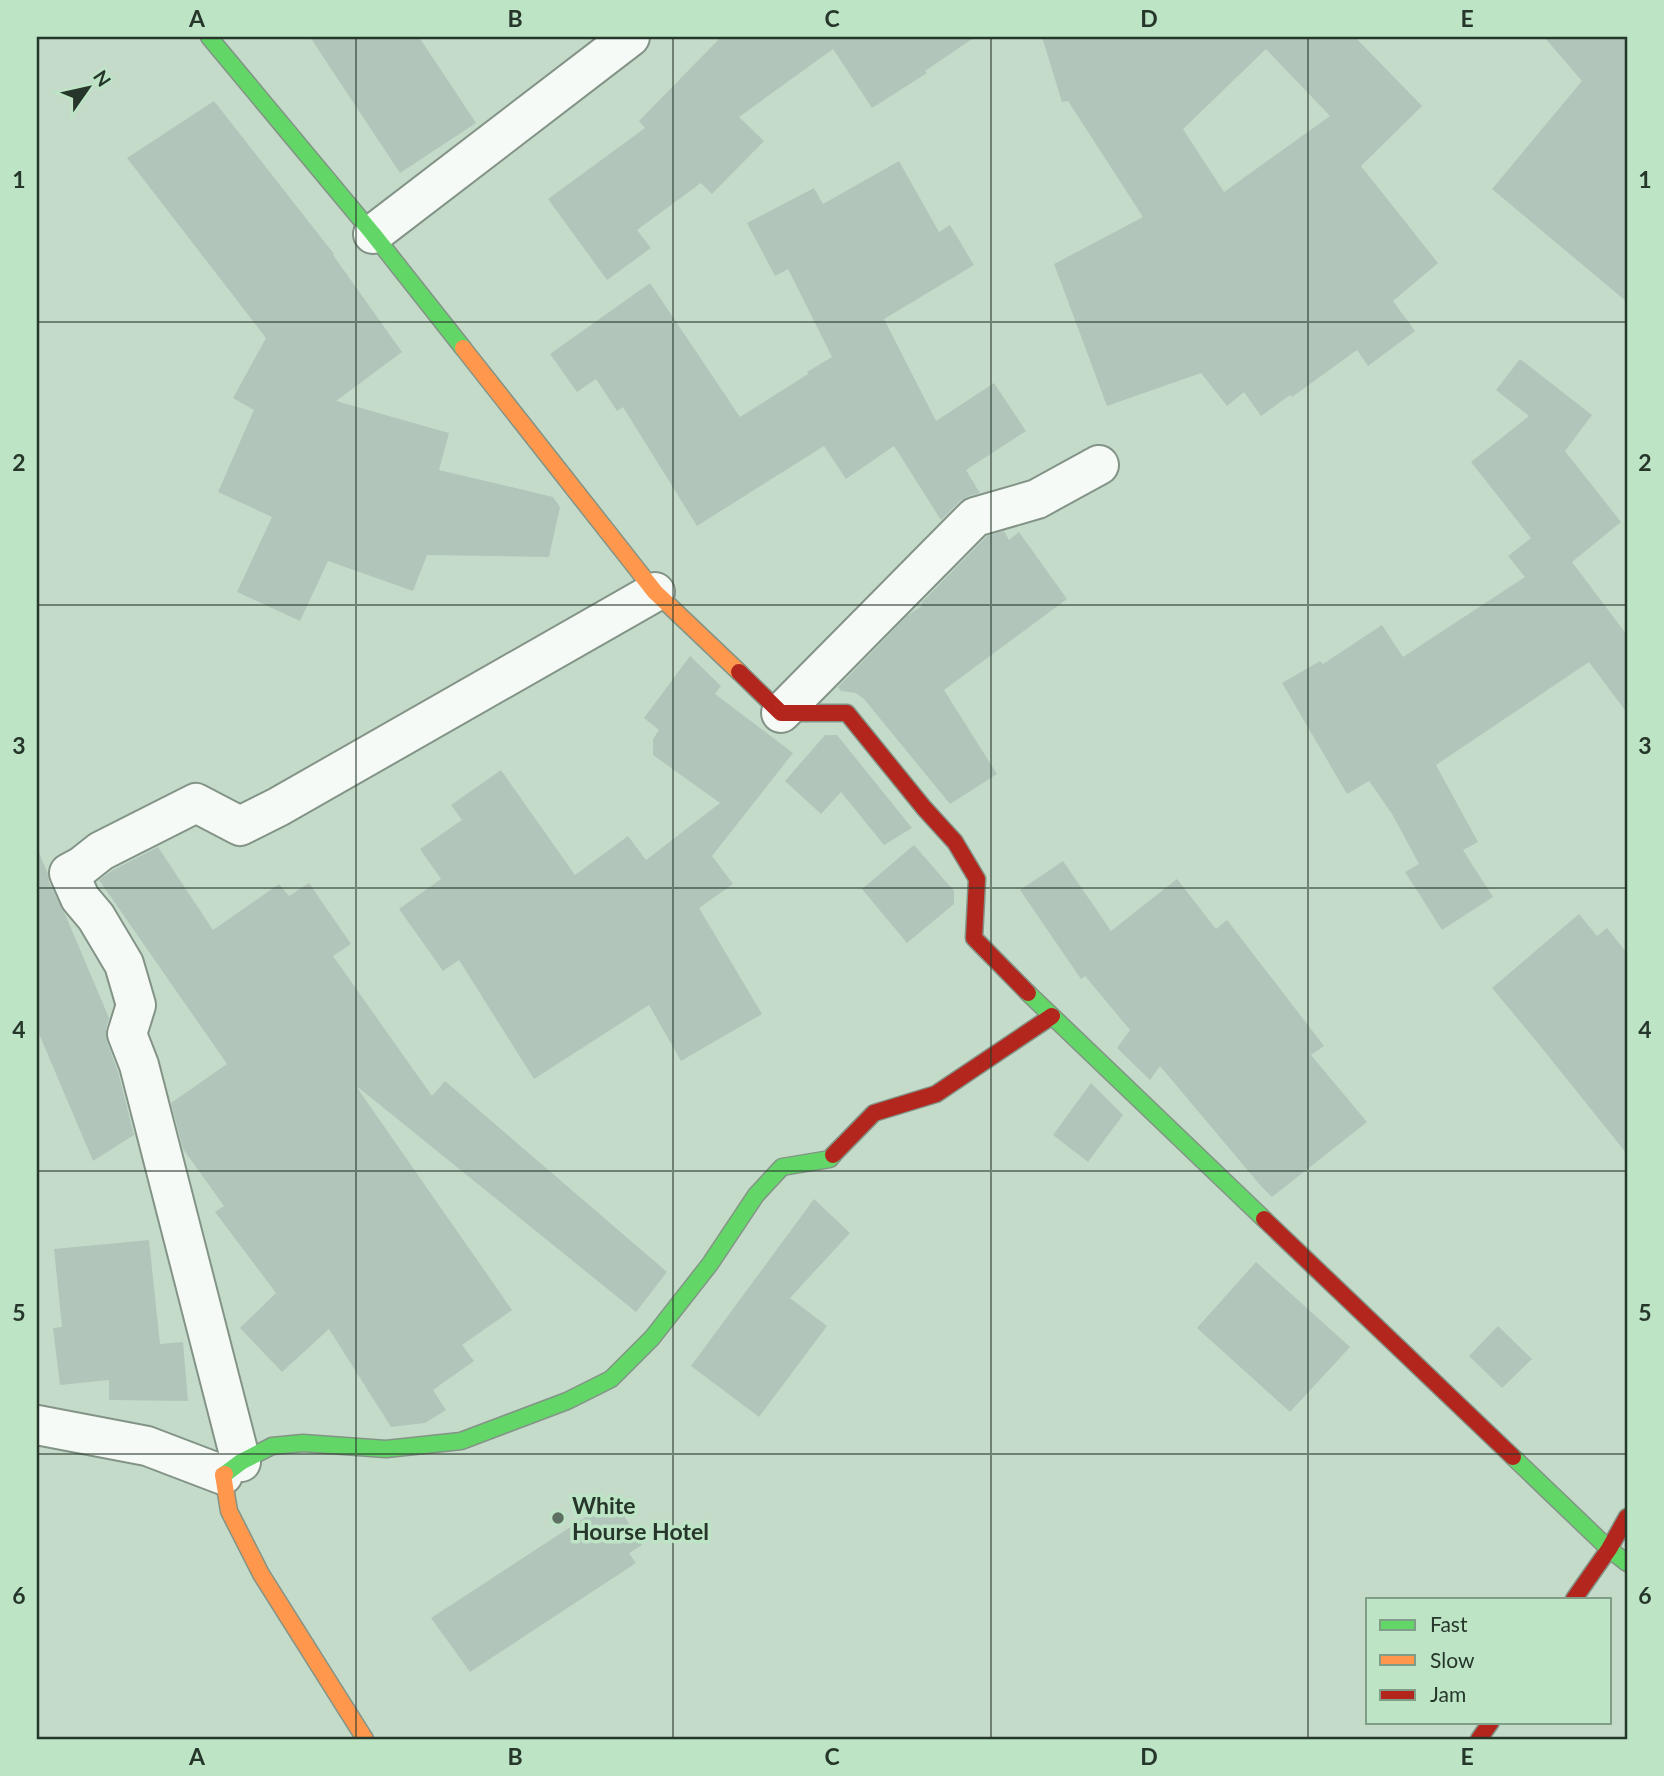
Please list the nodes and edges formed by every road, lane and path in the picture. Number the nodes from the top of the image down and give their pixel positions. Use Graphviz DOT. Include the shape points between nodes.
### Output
graph roads {
  1 [pos="209,37"];
  2 [pos="629,37"];
  3 [pos="373,234"];
  4 [pos="1099,464"];
  5 [pos="655,592"];
  6 [pos="781,713"];
  7 [pos="1052,1016"];
  8 [pos="37,1425"];
  9 [pos="232,1468"];
  10 [pos="1627,1517"];
  11 [pos="1609,1549"];
  12 [pos="1627,1563"];
  13 [pos="1575,1598"];
  14 [pos="1490,1724"];
  15 [pos="365,1739"];
  16 [pos="1479,1739"];
  1 -- 3 [label="street"];
  2 -- 3 [label="street"];
  3 -- 5 [label="street"];
  4 -- 6 [label="street" via="1037,499 975,517"];
  5 -- 6 [label="street"];
  5 -- 9 [label="street" via="240,826 196,803 101,851 69,873 80,898 124,964 136,1005 127,1034 139,1065"];
  6 -- 7 [label="street" via="847,713 955,842 977,879 974,937"];
  7 -- 9 [label="street" via="936,1094 874,1113 830,1159 782,1167 756,1195 653,1338 611,1380 461,1441 386,1449 303,1443 272,1446"];
  7 -- 11 [label="street"];
  8 -- 9 [label="street"];
  9 -- 15 [label="street" via="229,1511 261,1574"];
  10 -- 11 [label="street"];
  11 -- 12 [label="street"];
  11 -- 13 [label="street"];
  14 -- 16 [label="street"];
}
